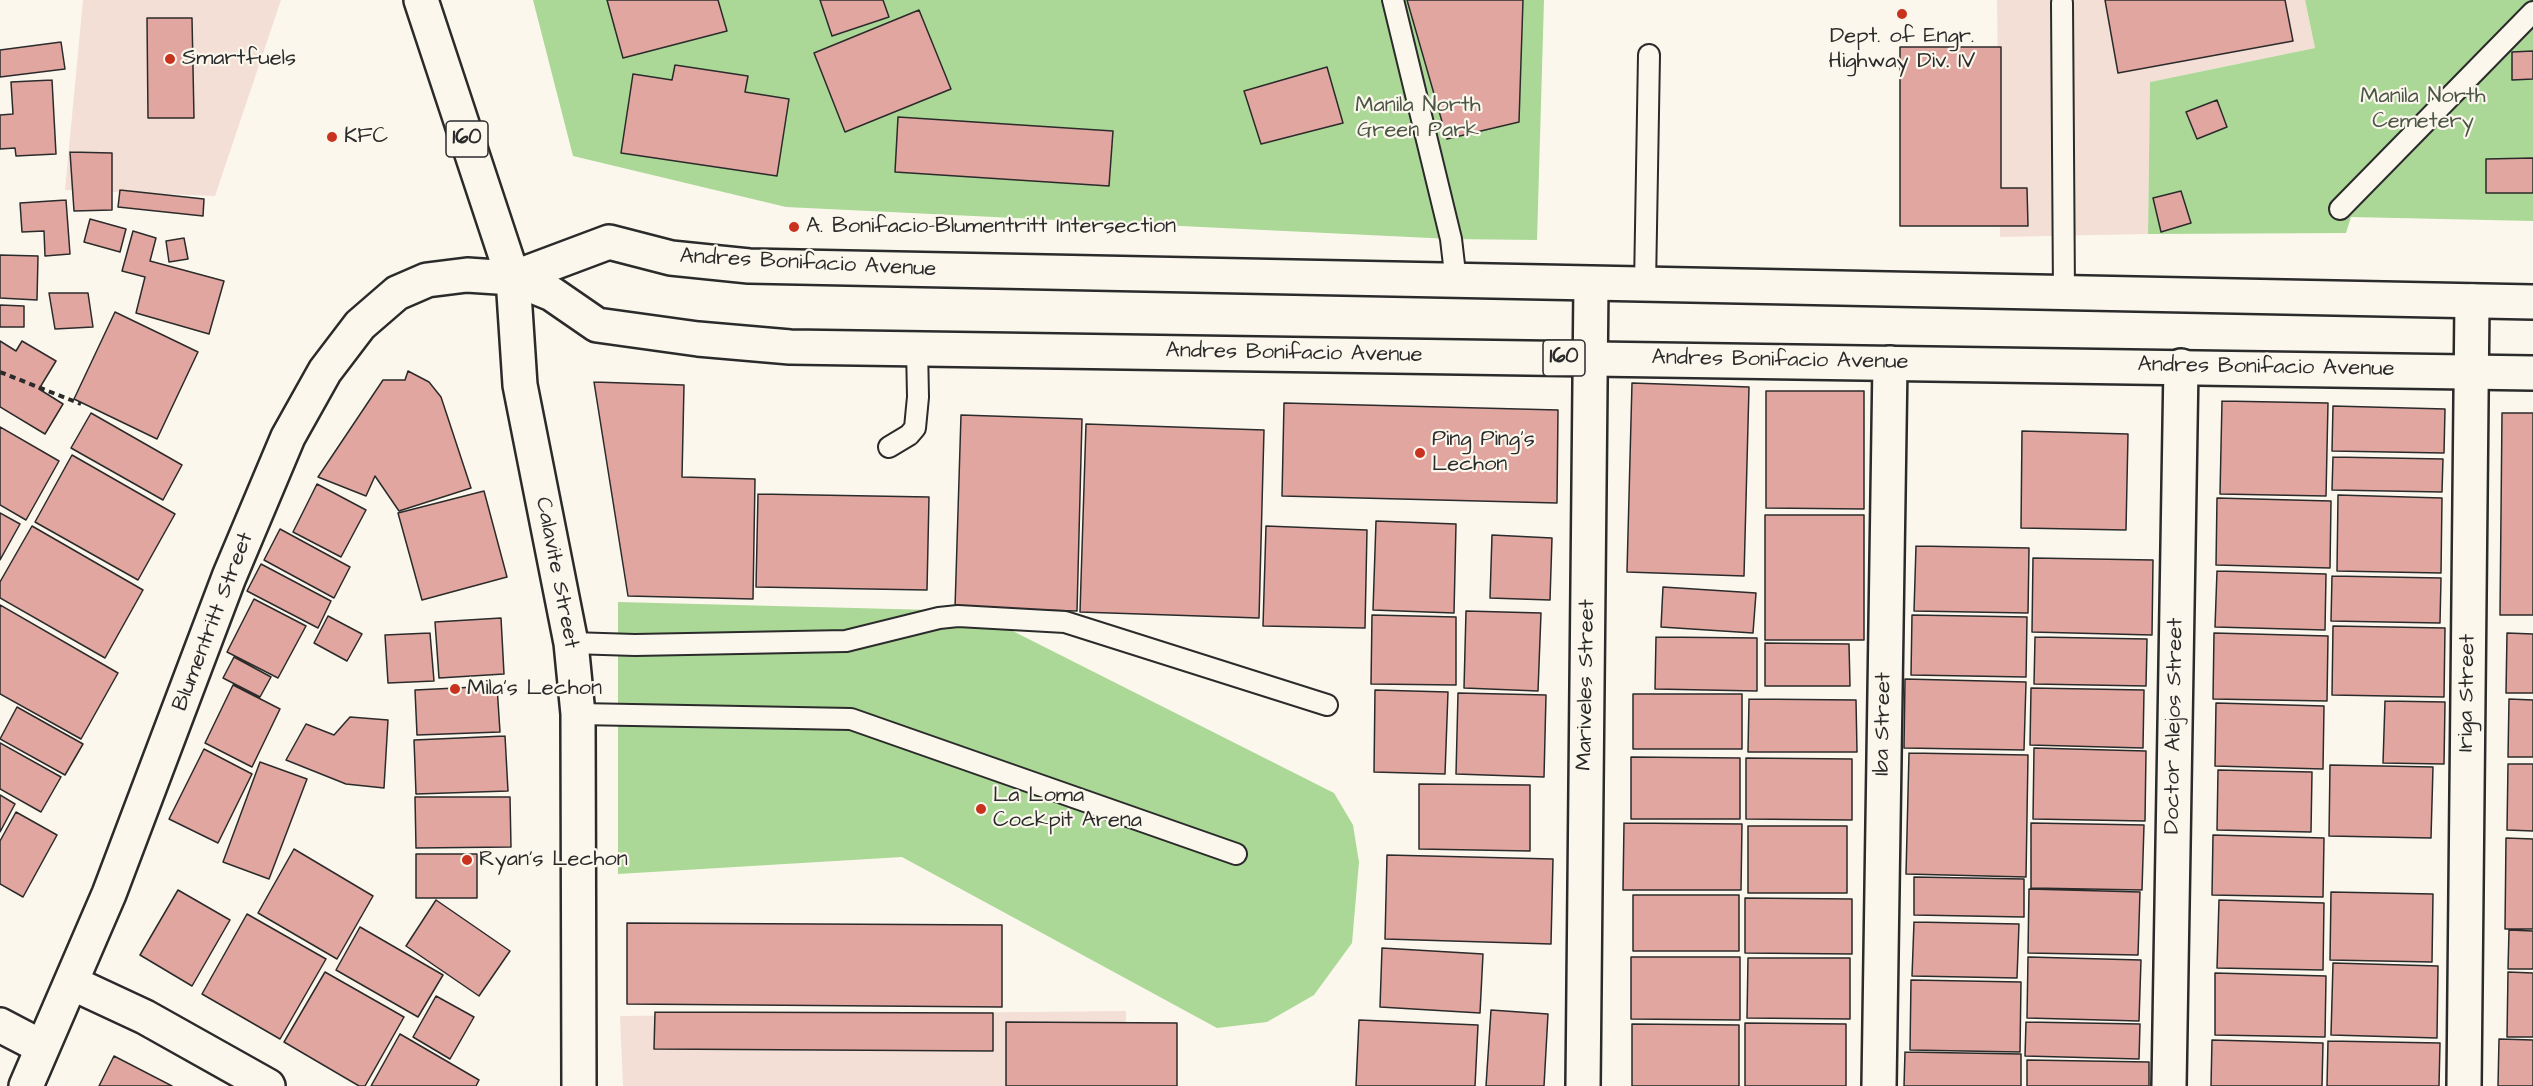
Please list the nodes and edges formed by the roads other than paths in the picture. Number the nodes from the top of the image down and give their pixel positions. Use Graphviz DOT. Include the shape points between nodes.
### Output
graph roads {
  1 [pos="420,0"];
  2 [pos="1393,0"];
  3 [pos="2062,3"];
  4 [pos="2533,12"];
  5 [pos="1649,55"];
  6 [pos="2340,208"];
  7 [pos="513,278"];
  8 [pos="1456,282"];
  9 [pos="1592,284"];
  10 [pos="1645,285"];
  11 [pos="2064,294"];
  12 [pos="2472,301"];
  13 [pos="2533,302"];
  14 [pos="917,348"];
  15 [pos="1591,359"];
  16 [pos="1890,363"];
  17 [pos="2181,366"];
  18 [pos="2472,372"];
  19 [pos="2533,373"];
  20 [pos="890,447"];
  21 [pos="571,642"];
  22 [pos="1327,705"];
  23 [pos="578,714"];
  24 [pos="1236,854"];
  25 [pos="72,983"];
  26 [pos="0,1025"];
  27 [pos="42,1047"];
  28 [pos="26,1086"];
  29 [pos="268,1086"];
  30 [pos="579,1086"];
  31 [pos="1583,1086"];
  32 [pos="1879,1086"];
  33 [pos="2169,1086"];
  34 [pos="2464,1086"];
  1 -- 7 [label="main road, 160"];
  2 -- 8 [label="lane" via="1451,240"];
  3 -- 11 [label="lane"];
  4 -- 6 [label="lane"];
  5 -- 10 [label="lane"];
  7 -- 8 [label="main road, Andres Bonifacio Avenue" via="609,242 671,258 748,266"];
  7 -- 14 [label="main road, Andres Bonifacio Avenue / 160" via="552,294 597,325 790,347"];
  7 -- 21 [label="main road, Calavite Street" via="520,386"];
  7 -- 25 [label="main road, Blumentritt Street" via="467,275 427,280 397,293 360,325 325,371 288,437 229,577"];
  8 -- 9 [label="main road, Andres Bonifacio Avenue"];
  9 -- 10 [label="main road, Andres Bonifacio Avenue"];
  9 -- 15 [label="main road, Mariveles Street"];
  10 -- 11 [label="main road, Andres Bonifacio Avenue"];
  11 -- 12 [label="main road, Andres Bonifacio Avenue"];
  12 -- 13 [label="main road, Andres Bonifacio Avenue"];
  12 -- 18 [label="main road, Iriga Street"];
  14 -- 15 [label="main road, Andres Bonifacio Avenue / 160"];
  14 -- 20 [label="lane" via="915,428"];
  15 -- 16 [label="main road, Andres Bonifacio Avenue / 160"];
  15 -- 31 [label="main road, Mariveles Street"];
  16 -- 17 [label="main road, Andres Bonifacio Avenue / 160"];
  16 -- 32 [label="main road, Iba Street"];
  17 -- 18 [label="main road, Andres Bonifacio Avenue / 160"];
  17 -- 33 [label="main road, Doctor Alejos Street"];
  18 -- 19 [label="main road, Andres Bonifacio Avenue / 160"];
  18 -- 34 [label="main road, Iriga Street"];
  21 -- 22 [label="lane" via="635,645 846,641 958,616 1065,622"];
  21 -- 23 [label="main road, Calavite Street"];
  23 -- 24 [label="lane" via="851,719"];
  23 -- 30 [label="main road, Calavite Street"];
  25 -- 27 [label="main road, Blumentritt Street"];
  25 -- 29 [label="main road" via="145,1017"];
  26 -- 27 [label="main road"];
  27 -- 28 [label="main road, Blumentritt Street"];
}
